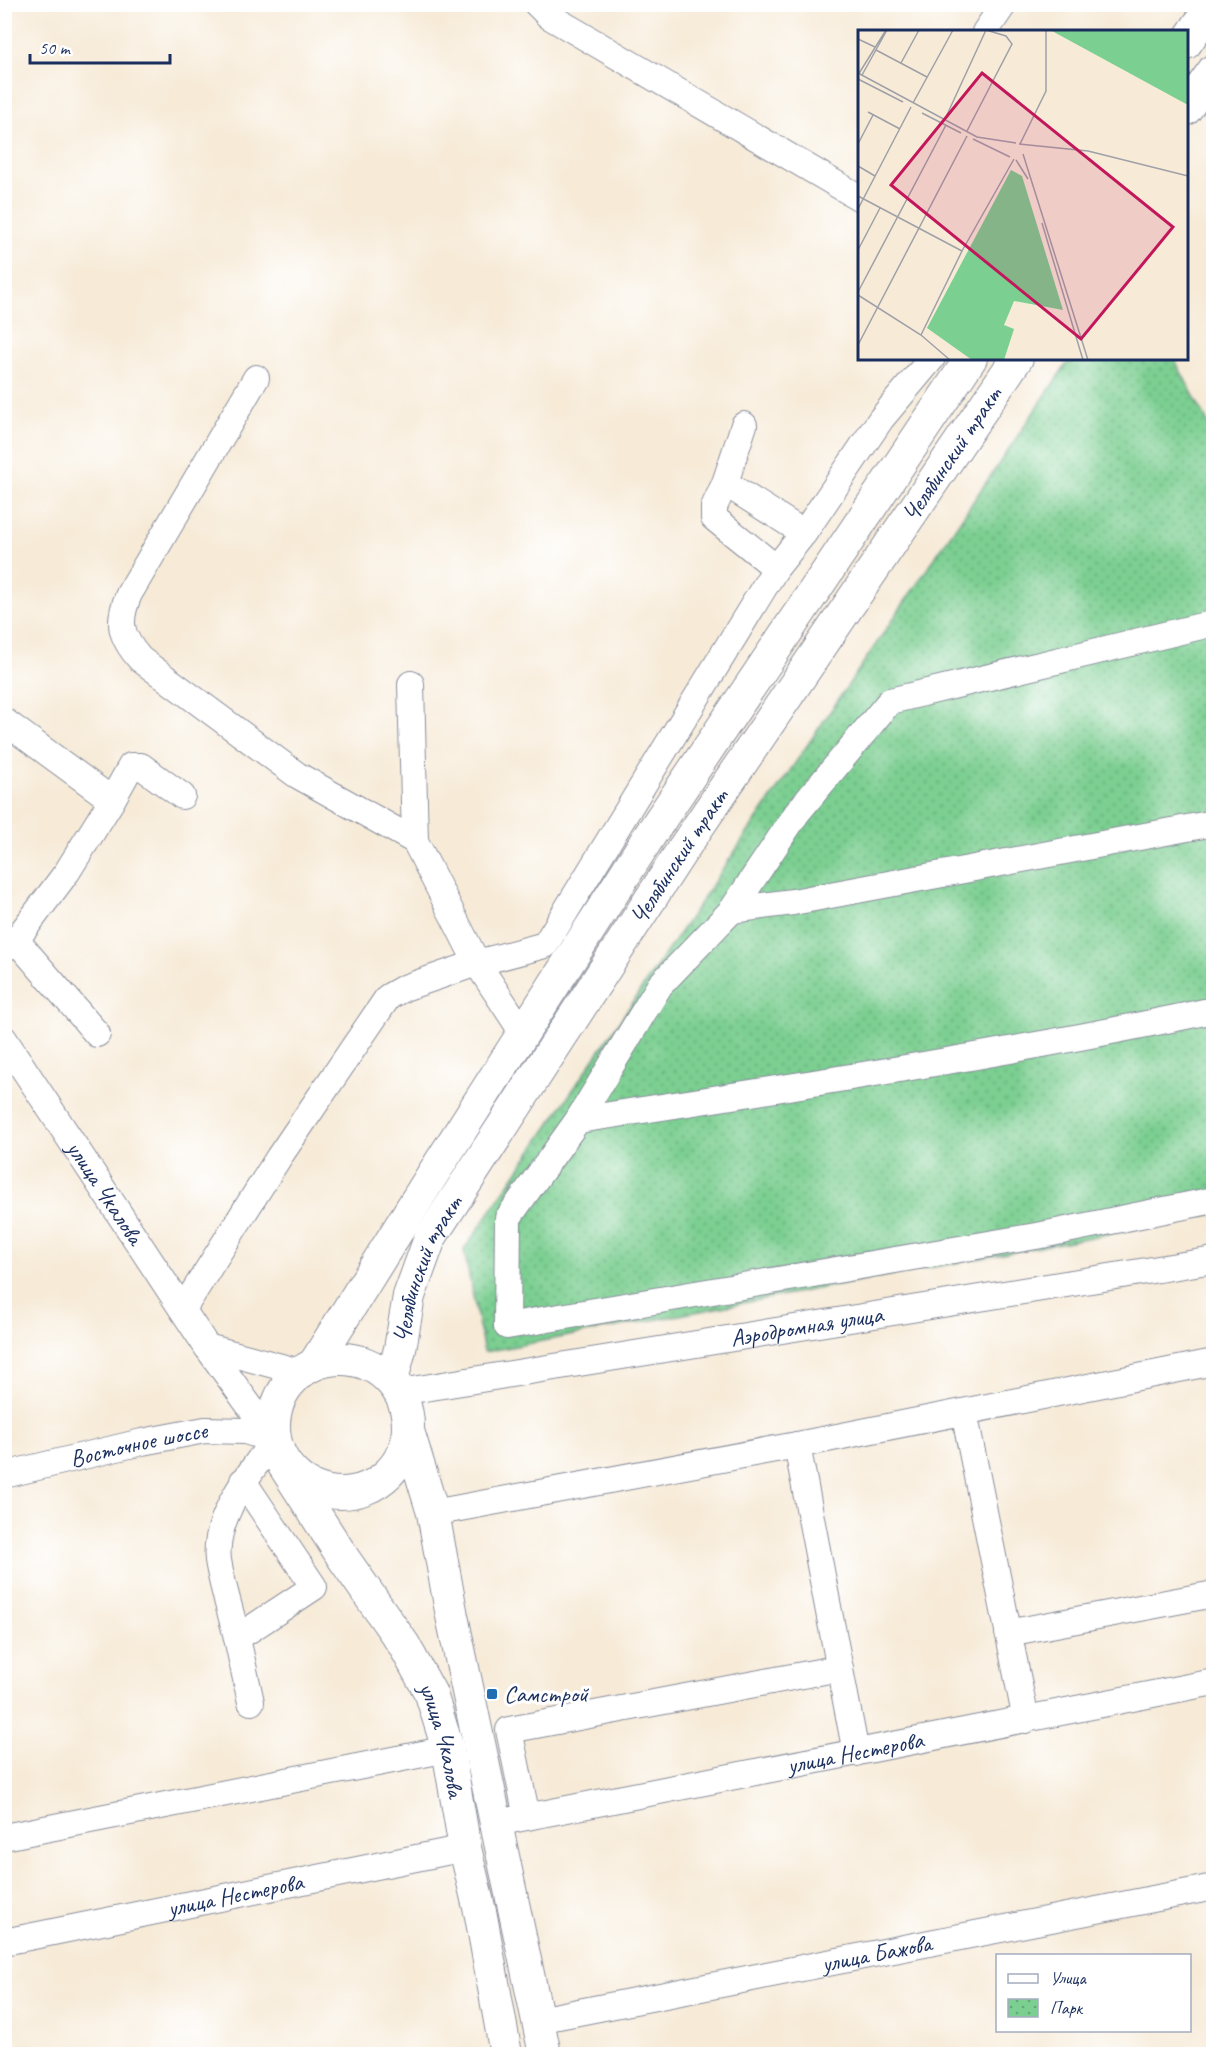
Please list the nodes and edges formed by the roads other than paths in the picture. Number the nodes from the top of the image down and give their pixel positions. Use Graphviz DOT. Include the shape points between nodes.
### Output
graph roads {
  1 [pos="537,4"];
  2 [pos="1004,4"];
  3 [pos="1213,4"];
  4 [pos="986,30"];
  5 [pos="1188,40"];
  6 [pos="1214,70"];
  7 [pos="1188,106"];
  8 [pos="858,197"];
  9 [pos="930,360"];
  10 [pos="970,360"];
  11 [pos="1016,360"];
  12 [pos="256,378"];
  13 [pos="744,425"];
  14 [pos="725,483"];
  15 [pos="804,533"];
  16 [pos="776,568"];
  17 [pos="1214,623"];
  18 [pos="411,684"];
  19 [pos="4,721"];
  20 [pos="182,796"];
  21 [pos="112,800"];
  22 [pos="1214,823"];
  23 [pos="415,841"];
  24 [pos="732,910"];
  25 [pos="586,936"];
  26 [pos="10,944"];
  27 [pos="545,945"];
  28 [pos="477,963"];
  29 [pos="1214,1010"];
  30 [pos="523,1033"];
  31 [pos="97,1034"];
  32 [pos="4,1039"];
  33 [pos="578,1120"];
  34 [pos="1214,1200"];
  35 [pos="1214,1260"];
  36 [pos="183,1309"];
  37 [pos="207,1347"];
  38 [pos="1214,1362"];
  39 [pos="308,1367"];
  40 [pos="396,1386"];
  41 [pos="964,1412"];
  42 [pos="409,1434"];
  43 [pos="797,1446"];
  44 [pos="279,1452"];
  45 [pos="4,1475"];
  46 [pos="243,1481"];
  47 [pos="433,1513"];
  48 [pos="344,1559"];
  49 [pos="314,1587"];
  50 [pos="1214,1594"];
  51 [pos="1008,1633"];
  52 [pos="237,1638"];
  53 [pos="840,1668"];
  54 [pos="1214,1682"];
  55 [pos="251,1702"];
  56 [pos="1026,1720"];
  57 [pos="509,1730"];
  58 [pos="478,1737"];
  59 [pos="448,1749"];
  60 [pos="856,1753"];
  61 [pos="527,1817"];
  62 [pos="496,1823"];
  63 [pos="4,1837"];
  64 [pos="465,1848"];
  65 [pos="1214,1887"];
  66 [pos="4,1942"];
  67 [pos="538,2020"];
  68 [pos="506,2055"];
  69 [pos="545,2055"];
  1 -- 8 [label="street" via="549,16"];
  2 -- 4 [label="street"];
  3 -- 5 [label="main road"];
  6 -- 7 [label="main road"];
  9 -- 15 [label="street" via="881,419"];
  10 -- 25 [label="main road, Челябинский тракт"];
  11 -- 40 [label="main road, Челябинский тракт" via="683,849 430,1238 410,1296"];
  12 -- 23 [label="street" via="129,594 122,610 121,628 140,659 297,776"];
  13 -- 14 [label="street"];
  14 -- 15 [label="street"];
  14 -- 16 [label="street" via="714,507 714,518"];
  15 -- 16 [label="street"];
  16 -- 27 [label="street"];
  17 -- 24 [label="street" via="890,701 797,813"];
  18 -- 23 [label="street"];
  19 -- 21 [label="street"];
  20 -- 21 [label="street" via="134,765"];
  21 -- 26 [label="street" via="67,872"];
  22 -- 24 [label="street"];
  23 -- 28 [label="street"];
  24 -- 33 [label="street" via="660,985"];
  25 -- 27 [label="street"];
  25 -- 30 [label="main road, Челябинский тракт"];
  26 -- 31 [label="street"];
  27 -- 28 [label="street"];
  28 -- 30 [label="street"];
  28 -- 36 [label="street" via="388,997 279,1157"];
  29 -- 33 [label="street" via="866,1074"];
  30 -- 39 [label="main road, Челябинский тракт"];
  32 -- 36 [label="street, улица Чкалова"];
  33 -- 34 [label="street" via="508,1218 507,1326 1030,1237"];
  35 -- 40 [label="street, Аэродромная улица"];
  36 -- 37 [label="street, улица Чкалова"];
  37 -- 39 [label="street"];
  37 -- 44 [label="street, улица Чкалова"];
  38 -- 41 [label="street"];
  39 -- 40 [label="main road" via="351,1359 374,1366"];
  39 -- 44 [label="main road" via="283,1390 274,1414"];
  40 -- 42 [label="main road"];
  41 -- 43 [label="street"];
  41 -- 51 [label="street"];
  42 -- 44 [label="main road" via="396,1467 369,1489 334,1495 301,1482"];
  42 -- 47 [label="main road, улица Чкалова"];
  43 -- 47 [label="street"];
  43 -- 53 [label="street"];
  44 -- 45 [label="street, Восточное шоссе" via="245,1431 205,1430"];
  44 -- 46 [label="street"];
  44 -- 48 [label="main road, улица Чкалова"];
  46 -- 49 [label="street"];
  46 -- 52 [label="street" via="218,1542"];
  47 -- 58 [label="main road, улица Чкалова"];
  48 -- 49 [label="street"];
  48 -- 59 [label="main road, улица Чкалова" via="409,1655 430,1694"];
  49 -- 52 [label="street"];
  50 -- 51 [label="street"];
  51 -- 56 [label="street"];
  52 -- 55 [label="street"];
  53 -- 57 [label="street"];
  53 -- 60 [label="street"];
  54 -- 56 [label="street, улица Нестерова"];
  56 -- 60 [label="street, улица Нестерова"];
  57 -- 58 [label="street"];
  57 -- 61 [label="street"];
  58 -- 62 [label="main road, улица Чкалова"];
  59 -- 63 [label="street"];
  59 -- 64 [label="main road, улица Чкалова"];
  60 -- 61 [label="street, улица Нестерова"];
  61 -- 62 [label="street, улица Нестерова"];
  62 -- 67 [label="main road, улица Чкалова"];
  64 -- 66 [label="street, улица Нестерова"];
  64 -- 68 [label="main road, улица Чкалова"];
  65 -- 67 [label="street, улица Бажова"];
  67 -- 69 [label="main road, улица Чкалова"];
}
